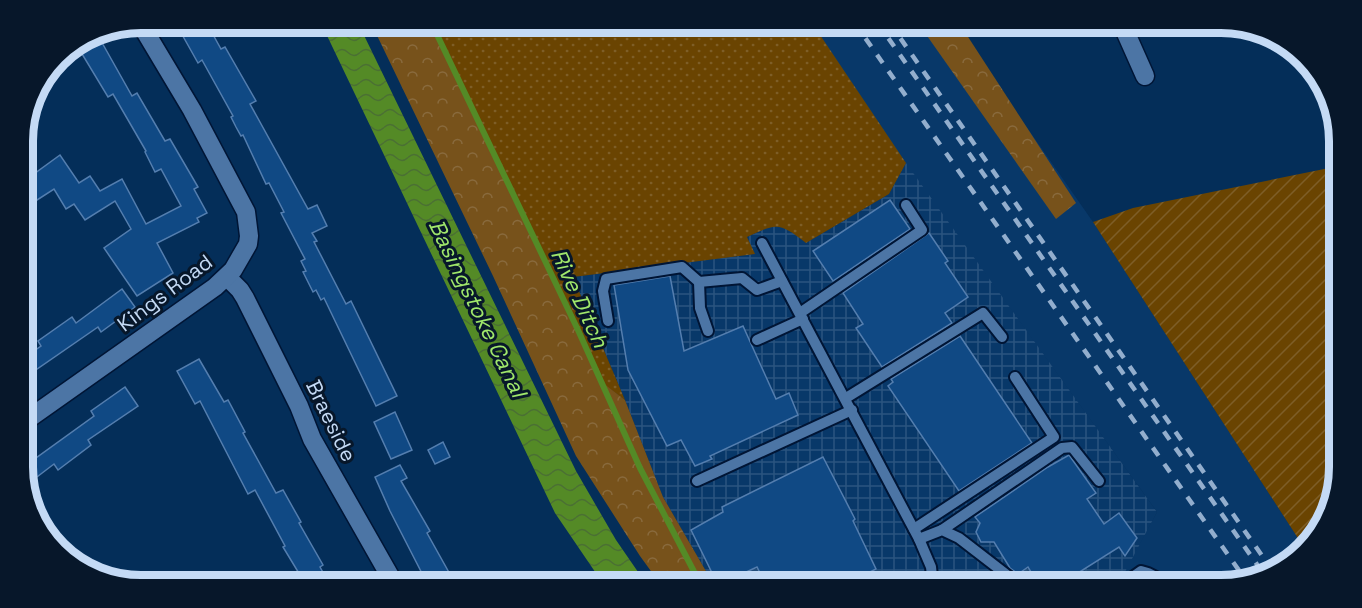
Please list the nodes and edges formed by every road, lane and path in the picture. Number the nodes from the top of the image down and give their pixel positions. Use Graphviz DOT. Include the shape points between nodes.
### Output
graph roads {
  1 [pos="146,33"];
  2 [pos="1126,33"];
  3 [pos="1145,76"];
  4 [pos="906,206"];
  5 [pos="762,243"];
  6 [pos="227,277"];
  7 [pos="782,280"];
  8 [pos="699,282"];
  9 [pos="802,316"];
  10 [pos="608,321"];
  11 [pos="708,331"];
  12 [pos="1002,336"];
  13 [pos="757,340"];
  14 [pos="1015,377"];
  15 [pos="846,398"];
  16 [pos="852,410"];
  17 [pos="33,416"];
  18 [pos="697,481"];
  19 [pos="1099,481"];
  20 [pos="942,530"];
  21 [pos="917,534"];
  22 [pos="389,575"];
  23 [pos="932,575"];
  24 [pos="1007,575"];
  25 [pos="1135,575"];
  26 [pos="1150,575"];
  1 -- 6 [label="street, Kings Road" via="246,212 248,244"];
  2 -- 3 [label="street"];
  4 -- 9 [label="lane" via="922,230"];
  5 -- 7 [label="lane"];
  6 -- 17 [label="street, Kings Road"];
  6 -- 22 [label="street, Braeside" via="245,298 312,439"];
  7 -- 8 [label="lane" via="758,290 742,278"];
  7 -- 9 [label="lane"];
  8 -- 10 [label="lane" via="682,267 606,279 603,291"];
  8 -- 11 [label="lane" via="700,308"];
  9 -- 13 [label="lane"];
  9 -- 15 [label="lane"];
  12 -- 15 [label="lane" via="983,313"];
  14 -- 21 [label="lane" via="1054,437"];
  15 -- 16 [label="lane"];
  16 -- 18 [label="lane"];
  16 -- 21 [label="lane"];
  19 -- 20 [label="lane" via="1072,447 1062,448"];
  20 -- 21 [label="lane"];
  20 -- 24 [label="lane" via="959,538"];
  21 -- 23 [label="lane"];
  25 -- 26 [label="lane" via="1141,571"];
}
